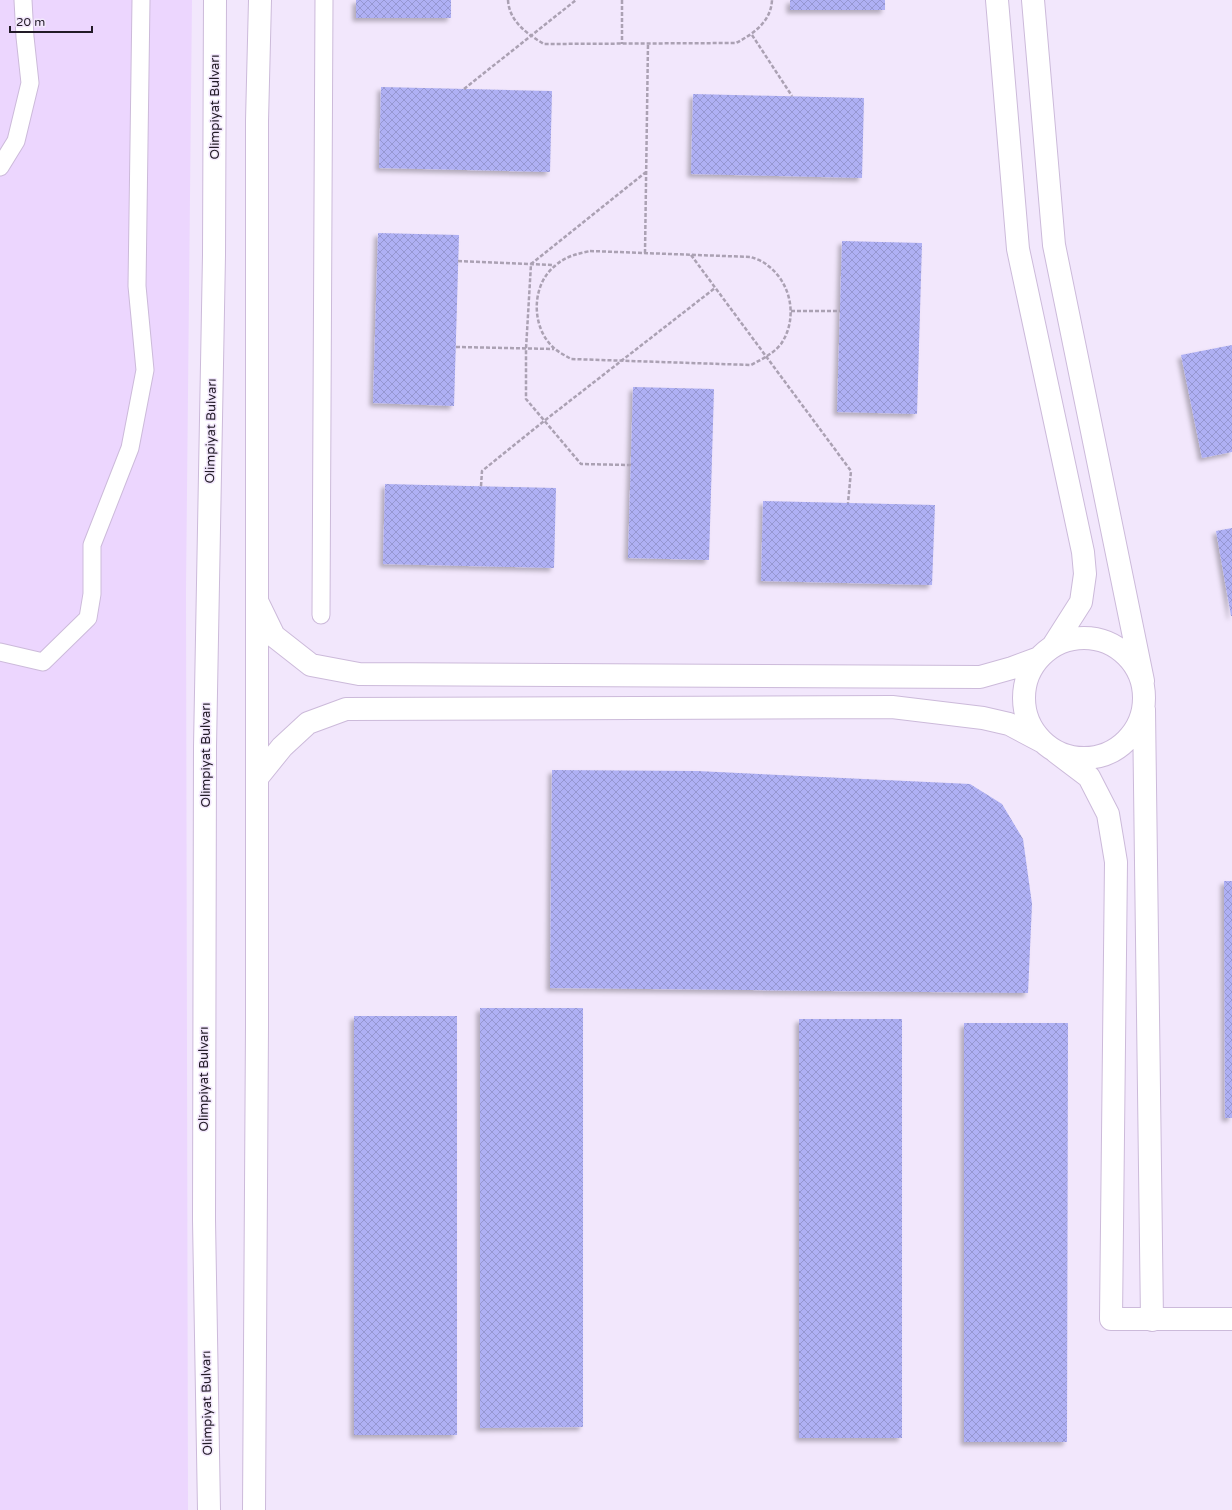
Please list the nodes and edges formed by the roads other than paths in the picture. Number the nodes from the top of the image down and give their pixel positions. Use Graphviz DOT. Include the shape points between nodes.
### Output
graph roads {
  1 [pos="23,0"];
  2 [pos="141,0"];
  3 [pos="215,0"];
  4 [pos="260,0"];
  5 [pos="324,0"];
  6 [pos="997,0"];
  7 [pos="1033,0"];
  8 [pos="0,167"];
  9 [pos="257,602"];
  10 [pos="321,615"];
  11 [pos="0,652"];
  12 [pos="1046,652"];
  13 [pos="1143,681"];
  14 [pos="1144,710"];
  15 [pos="1050,747"];
  16 [pos="257,778"];
  17 [pos="1152,1320"];
  18 [pos="1232,1320"];
  19 [pos="208,1510"];
  20 [pos="254,1510"];
  1 -- 8 [label="lane" via="30,83 16,141"];
  2 -- 11 [label="lane" via="137,286 145,370 130,448 92,545 92,594 88,618 43,662"];
  3 -- 19 [label="street, Olimpiyat Bulvarı" via="214,255 205,771 204,1220"];
  4 -- 9 [label="street" via="257,121"];
  5 -- 10 [label="lane"];
  6 -- 12 [label="street" via="1018,249 1083,552 1085,574 1081,602"];
  7 -- 13 [label="street" via="1054,245"];
  9 -- 12 [label="street" via="274,636 311,665 359,674 980,677 1012,668"];
  9 -- 16 [label="street"];
  12 -- 13 [label="street" via="1070,639 1089,638 1107,642 1123,651 1135,665"];
  12 -- 15 [label="street" via="1029,674 1024,691 1025,710 1031,727"];
  13 -- 14 [label="street"];
  14 -- 15 [label="street" via="1137,728 1126,742 1110,752 1093,758 1074,758"];
  14 -- 17 [label="street"];
  15 -- 16 [label="street" via="1009,724 989,719 892,707 346,709 308,723 282,747"];
  15 -- 17 [label="street" via="1089,777 1108,814 1116,862 1111,1319"];
  16 -- 20 [label="street"];
  17 -- 18 [label="street"];
}
